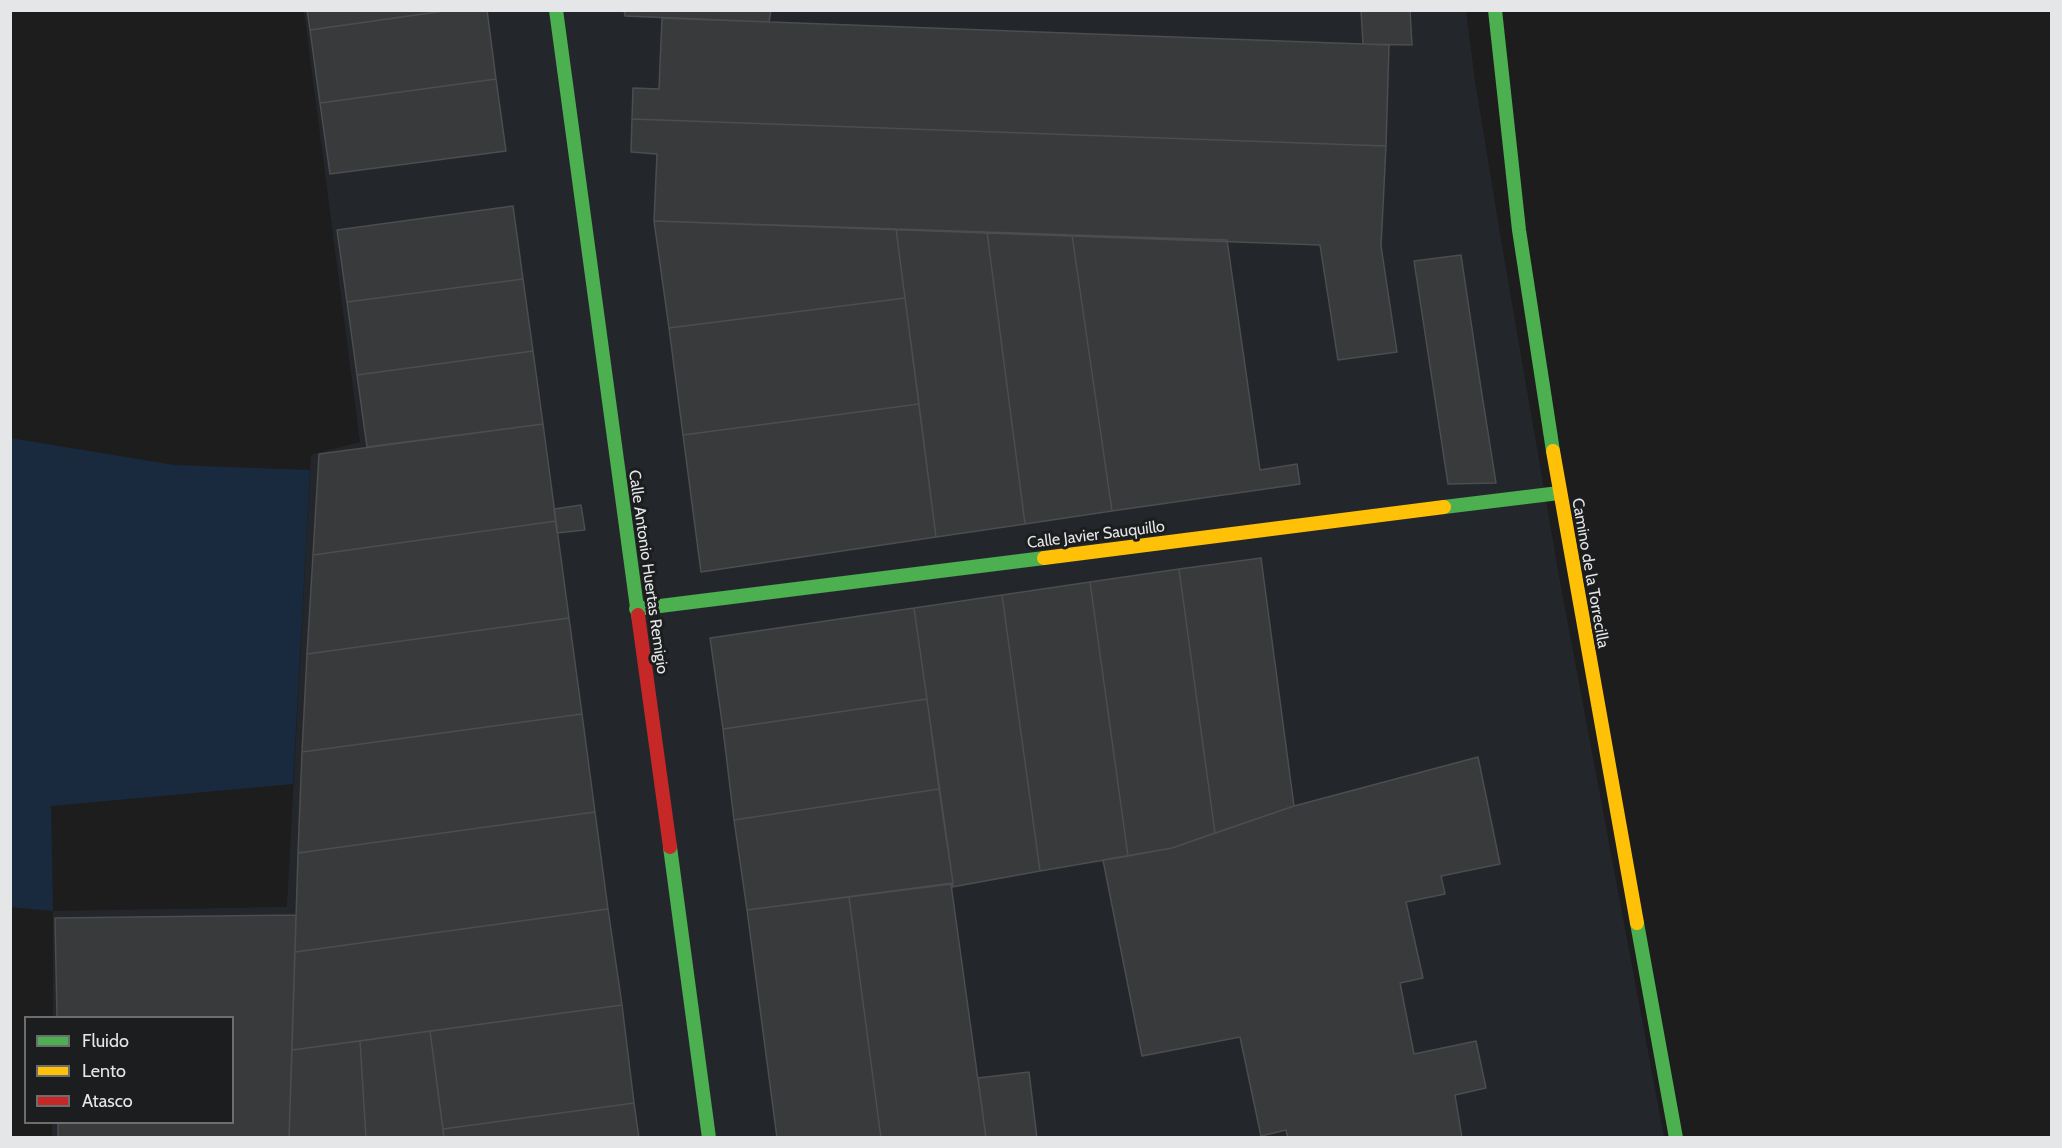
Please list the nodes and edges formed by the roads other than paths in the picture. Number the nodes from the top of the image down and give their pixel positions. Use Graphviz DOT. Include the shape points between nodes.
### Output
graph roads {
  1 [pos="556,10"];
  2 [pos="1495,10"];
  3 [pos="1559,493"];
  4 [pos="636,609"];
  5 [pos="709,1137"];
  6 [pos="1676,1137"];
  1 -- 4 [label="street, Calle Antonio Huertas Remigio"];
  2 -- 3 [label="street, Camino de la Torrecilla" via="1519,230"];
  3 -- 4 [label="street, Calle Javier Sauquillo"];
  3 -- 6 [label="street, Camino de la Torrecilla"];
  4 -- 5 [label="street, Calle Antonio Huertas Remigio"];
}
